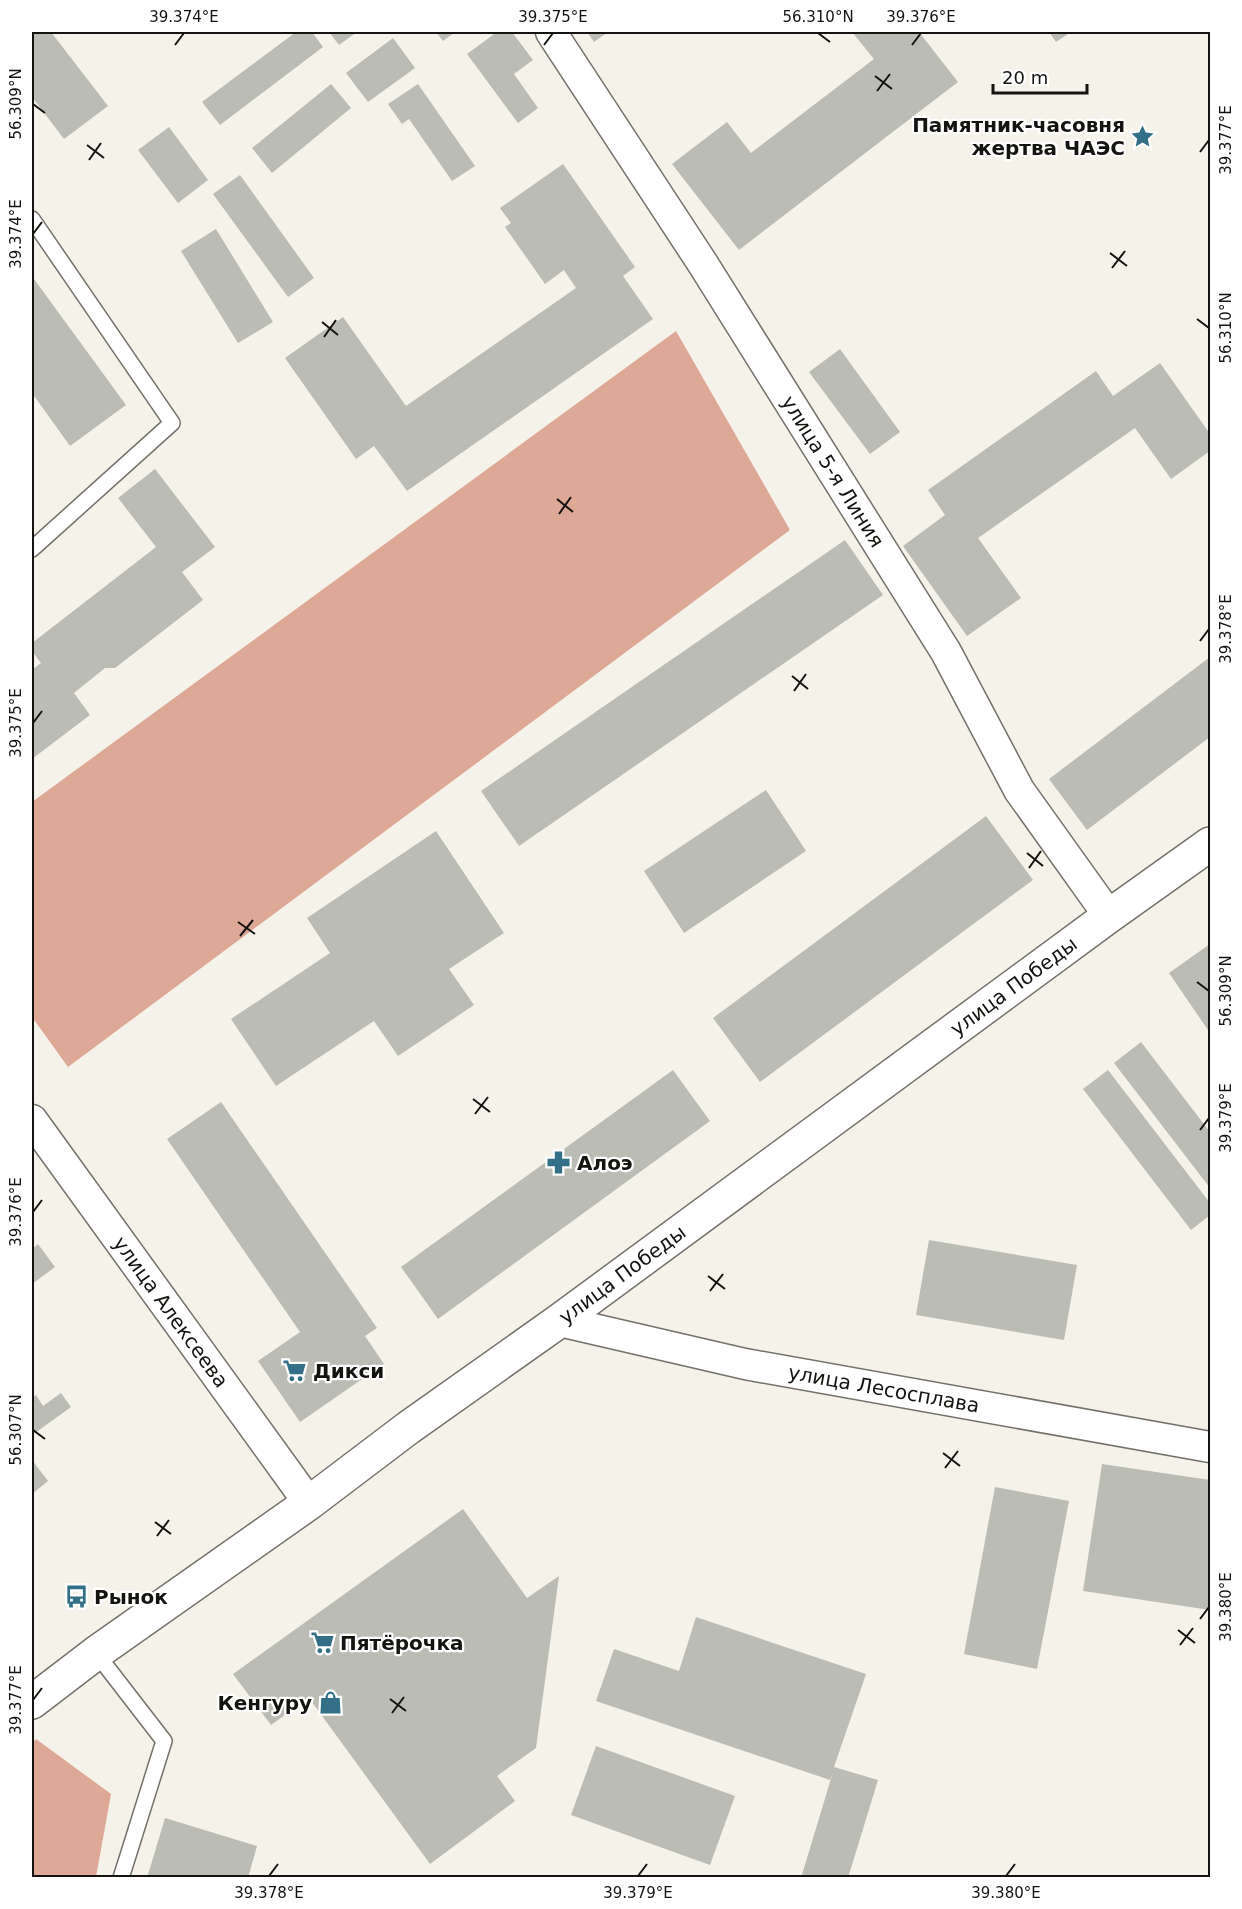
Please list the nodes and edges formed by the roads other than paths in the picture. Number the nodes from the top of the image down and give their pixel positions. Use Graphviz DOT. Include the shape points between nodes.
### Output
graph roads {
  1 [pos="551,32"];
  2 [pos="32,219"];
  3 [pos="32,549"];
  4 [pos="1210,844"];
  5 [pos="1109,916"];
  6 [pos="32,1120"];
  7 [pos="559,1321"];
  8 [pos="1210,1447"];
  9 [pos="309,1503"];
  10 [pos="96,1653"];
  11 [pos="32,1702"];
  12 [pos="121,1878"];
  1 -- 5 [label="street, улица 5-я Линия" via="703,264 946,652 1019,790"];
  2 -- 3 [label="lane" via="172,423"];
  4 -- 5 [label="main road, улица Победы"];
  5 -- 7 [label="main road, улица Победы"];
  6 -- 9 [label="street, улица Алексеева"];
  7 -- 8 [label="street, улица Лесосплава" via="745,1364"];
  7 -- 9 [label="main road, улица Победы"];
  9 -- 10 [label="main road, улица Победы"];
  10 -- 11 [label="main road, улица Победы"];
  10 -- 12 [label="lane" via="164,1741"];
}
